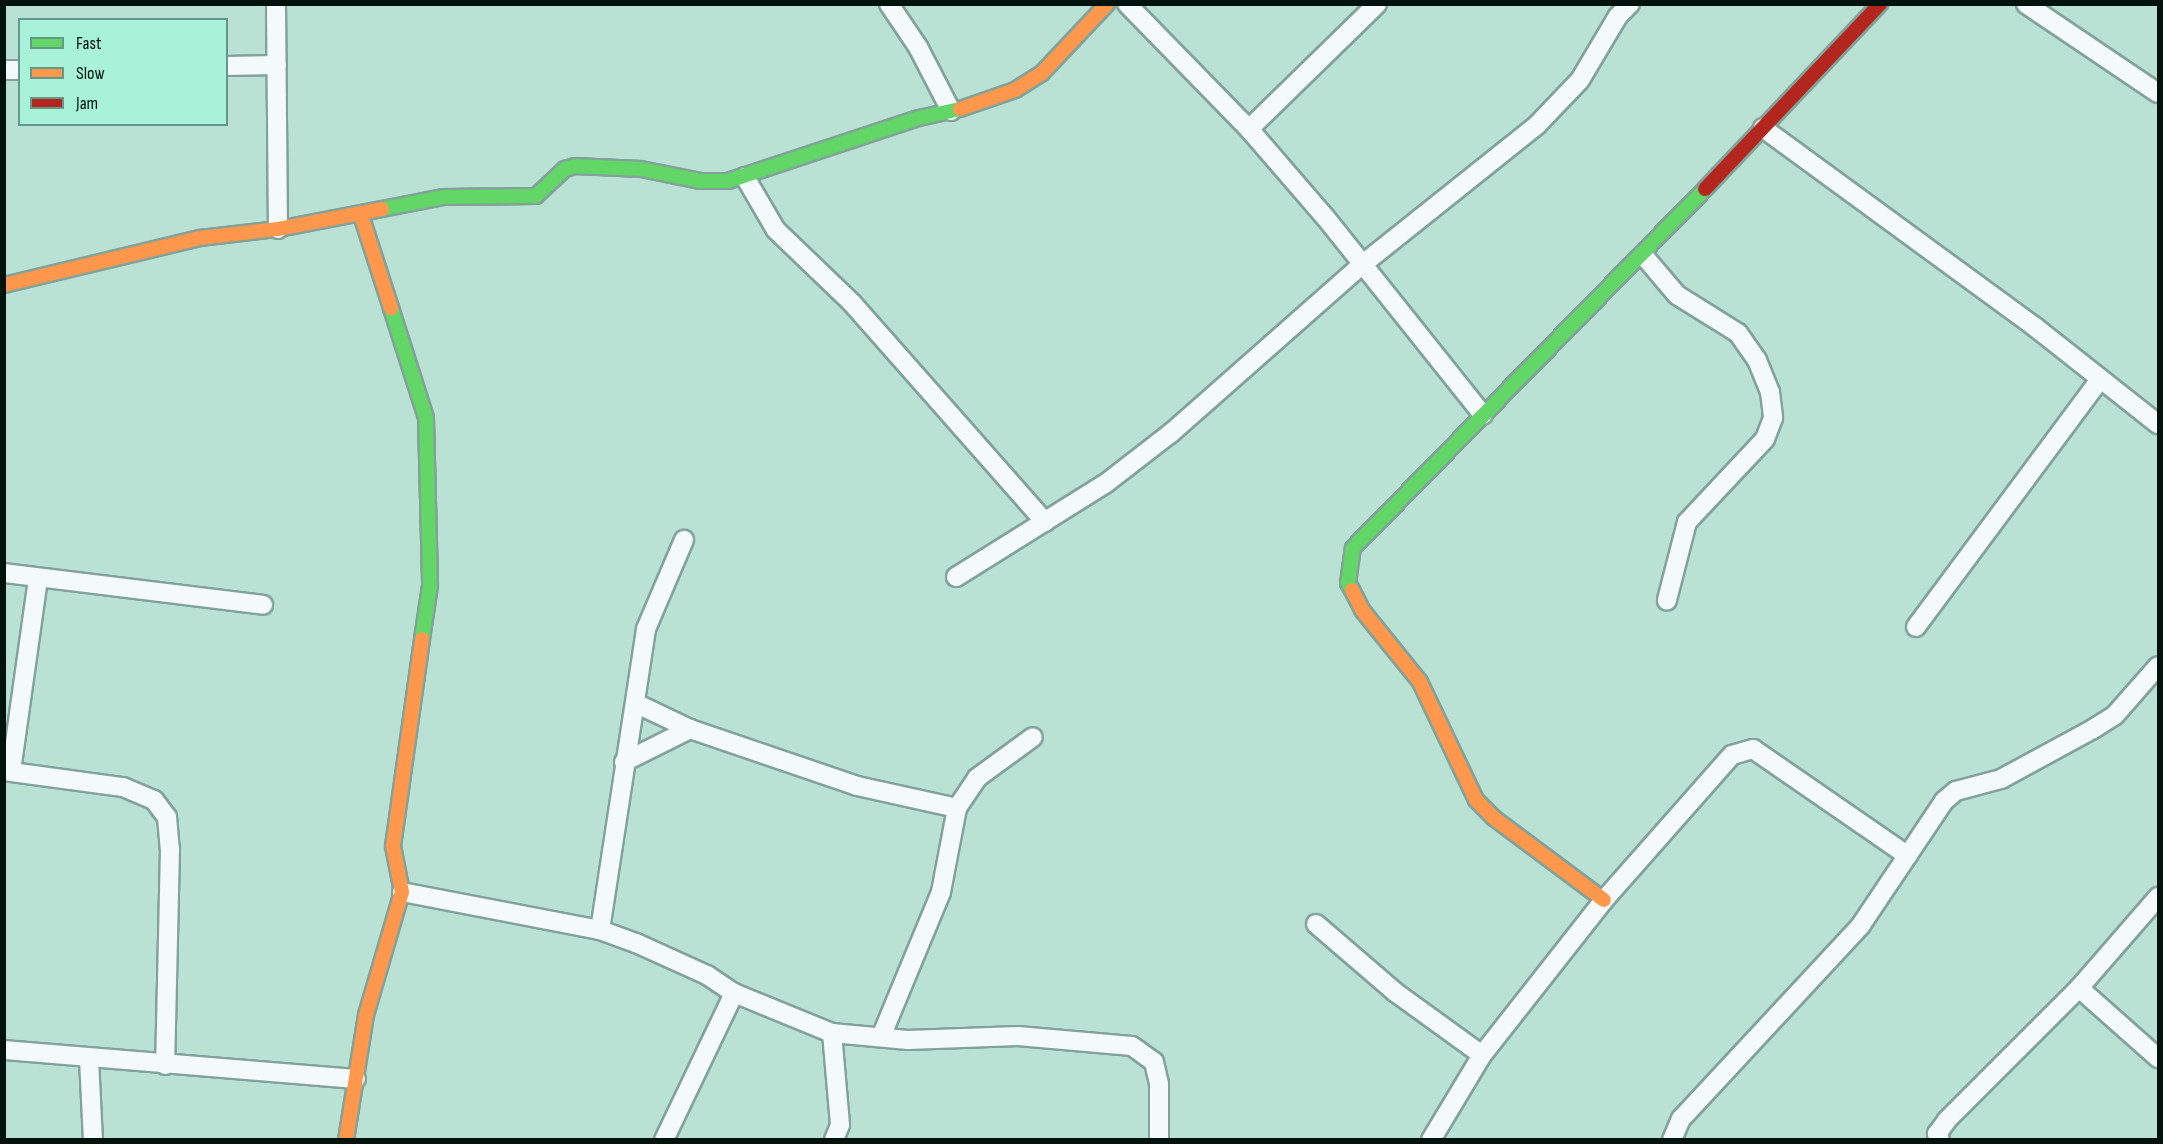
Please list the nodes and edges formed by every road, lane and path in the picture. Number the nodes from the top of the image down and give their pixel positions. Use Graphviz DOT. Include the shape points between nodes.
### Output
graph roads {
  1 [pos="276,4"];
  2 [pos="889,4"];
  3 [pos="1107,4"];
  4 [pos="1127,4"];
  5 [pos="1377,4"];
  6 [pos="1630,4"];
  7 [pos="1880,4"];
  8 [pos="2026,4"];
  9 [pos="277,65"];
  10 [pos="228,66"];
  11 [pos="2158,93"];
  12 [pos="951,111"];
  13 [pos="1763,128"];
  14 [pos="1249,129"];
  15 [pos="745,177"];
  16 [pos="361,215"];
  17 [pos="278,229"];
  18 [pos="1643,255"];
  19 [pos="1363,264"];
  20 [pos="4,285"];
  21 [pos="2099,381"];
  22 [pos="1483,415"];
  23 [pos="2158,424"];
  24 [pos="1045,522"];
  25 [pos="684,540"];
  26 [pos="4,573"];
  27 [pos="956,577"];
  28 [pos="38,579"];
  29 [pos="1667,600"];
  30 [pos="263,605"];
  31 [pos="1916,627"];
  32 [pos="2158,666"];
  33 [pos="635,703"];
  34 [pos="690,729"];
  35 [pos="1033,737"];
  36 [pos="624,762"];
  37 [pos="8,771"];
  38 [pos="957,808"];
  39 [pos="1908,856"];
  40 [pos="402,892"];
  41 [pos="2158,897"];
  42 [pos="1604,900"];
  43 [pos="1316,924"];
  44 [pos="600,930"];
  45 [pos="2079,988"];
  46 [pos="734,993"];
  47 [pos="832,1033"];
  48 [pos="880,1037"];
  49 [pos="4,1050"];
  50 [pos="1482,1054"];
  51 [pos="2158,1058"];
  52 [pos="89,1059"];
  53 [pos="165,1065"];
  54 [pos="356,1079"];
  55 [pos="93,1140"];
  56 [pos="346,1140"];
  57 [pos="664,1140"];
  58 [pos="834,1140"];
  59 [pos="1159,1140"];
  60 [pos="1431,1140"];
  61 [pos="1672,1140"];
  62 [pos="1940,1140"];
  1 -- 9 [label="street"];
  2 -- 12 [label="street" via="918,47"];
  3 -- 12 [label="street" via="1042,73 1015,90"];
  4 -- 14 [label="street"];
  5 -- 14 [label="street"];
  6 -- 19 [label="street" via="1618,16 1581,80 1537,125"];
  7 -- 13 [label="street"];
  8 -- 11 [label="street"];
  9 -- 10 [label="street"];
  9 -- 17 [label="street"];
  12 -- 15 [label="street" via="919,118"];
  13 -- 18 [label="street"];
  13 -- 21 [label="street" via="2035,327"];
  14 -- 19 [label="street"];
  15 -- 16 [label="street" via="700,181 641,170 575,166 536,196 443,197"];
  15 -- 24 [label="street" via="776,230 852,303"];
  16 -- 17 [label="street"];
  16 -- 40 [label="street" via="426,418 430,586 393,846"];
  17 -- 20 [label="street" via="200,238"];
  18 -- 22 [label="street"];
  18 -- 29 [label="street" via="1677,295 1738,333 1757,360 1770,392 1773,418 1765,439 1687,522"];
  19 -- 22 [label="street"];
  19 -- 24 [label="street" via="1171,433 1105,484"];
  21 -- 23 [label="street"];
  21 -- 31 [label="street"];
  22 -- 42 [label="street" via="1353,548 1348,583 1362,610 1420,682 1476,800 1494,818"];
  24 -- 27 [label="street"];
  25 -- 33 [label="street" via="646,629"];
  26 -- 28 [label="street"];
  28 -- 30 [label="street"];
  28 -- 37 [label="street"];
  32 -- 39 [label="street" via="2115,715 2093,729 2001,779 1956,791 1944,801"];
  33 -- 34 [label="street"];
  33 -- 36 [label="street"];
  34 -- 36 [label="street"];
  34 -- 38 [label="street" via="856,786"];
  35 -- 38 [label="street" via="977,778"];
  36 -- 44 [label="street"];
  37 -- 53 [label="street" via="123,787 154,800 167,817 170,849"];
  38 -- 48 [label="street" via="941,892"];
  39 -- 42 [label="street" via="1753,749 1745,749 1732,755"];
  39 -- 61 [label="street" via="1861,925 1681,1119"];
  40 -- 44 [label="street"];
  40 -- 54 [label="street" via="366,1015"];
  41 -- 45 [label="street"];
  42 -- 50 [label="street"];
  43 -- 50 [label="street" via="1395,992"];
  44 -- 46 [label="street" via="707,975"];
  45 -- 51 [label="street"];
  45 -- 62 [label="street" via="1947,1120 1937,1134"];
  46 -- 47 [label="street"];
  46 -- 57 [label="street"];
  47 -- 48 [label="street"];
  47 -- 58 [label="street" via="840,1125"];
  48 -- 59 [label="street" via="1018,1036 1132,1046 1154,1062 1159,1083"];
  49 -- 52 [label="street"];
  50 -- 60 [label="street"];
  52 -- 53 [label="street"];
  52 -- 55 [label="street"];
  53 -- 54 [label="street"];
  54 -- 56 [label="street"];
}
